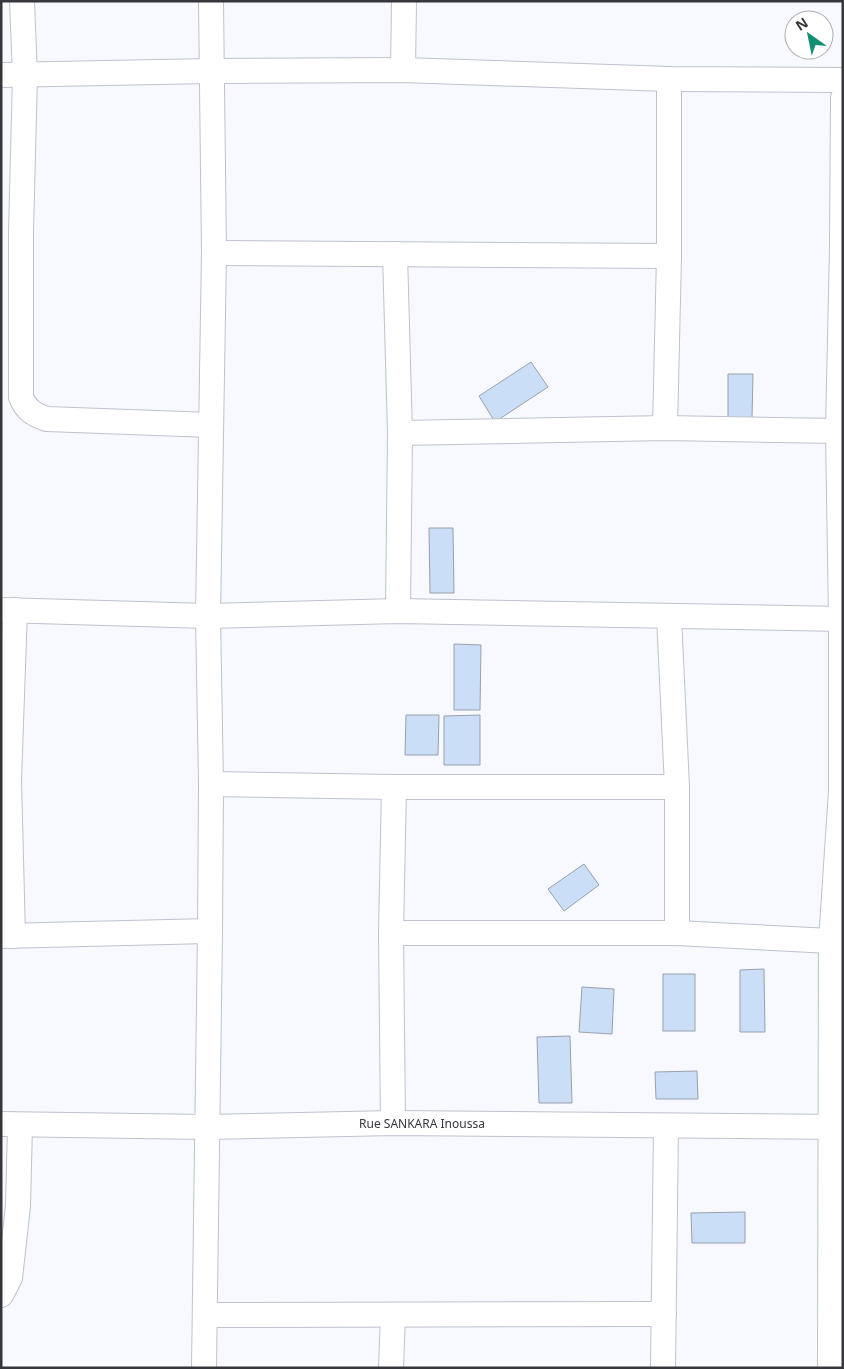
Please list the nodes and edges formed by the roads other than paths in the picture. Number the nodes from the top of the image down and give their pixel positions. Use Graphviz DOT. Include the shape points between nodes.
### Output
graph roads {
  1 [pos="22,1"];
  2 [pos="211,1"];
  3 [pos="404,1"];
  4 [pos="403,70"];
  5 [pos="211,71"];
  6 [pos="1,76"];
  7 [pos="25,76"];
  8 [pos="669,79"];
  9 [pos="843,80"];
  10 [pos="843,98"];
  11 [pos="21,232"];
  12 [pos="842,246"];
  13 [pos="1,247"];
  14 [pos="214,253"];
  15 [pos="395,254"];
  16 [pos="669,256"];
  17 [pos="211,425"];
  18 [pos="665,428"];
  19 [pos="838,431"];
  20 [pos="400,433"];
  21 [pos="8,610"];
  22 [pos="398,611"];
  23 [pos="208,616"];
  24 [pos="669,616"];
  25 [pos="842,619"];
  26 [pos="5,780"];
  27 [pos="211,784"];
  28 [pos="394,787"];
  29 [pos="677,787"];
  30 [pos="842,791"];
  31 [pos="210,931"];
  32 [pos="391,932"];
  33 [pos="677,932"];
  34 [pos="7,936"];
  35 [pos="831,941"];
  36 [pos="393,1123"];
  37 [pos="10,1125"];
  38 [pos="666,1126"];
  39 [pos="837,1126"];
  40 [pos="207,1127"];
  41 [pos="1,1295"];
  42 [pos="664,1314"];
  43 [pos="205,1315"];
  44 [pos="393,1315"];
  45 [pos="837,1318"];
  46 [pos="204,1368"];
  47 [pos="392,1368"];
  48 [pos="663,1368"];
  49 [pos="830,1368"];
  1 -- 7 [label="street"];
  2 -- 5 [label="street"];
  3 -- 4 [label="street"];
  4 -- 5 [label="street"];
  4 -- 8 [label="street"];
  5 -- 7 [label="street"];
  5 -- 14 [label="street"];
  6 -- 7 [label="street"];
  7 -- 11 [label="street"];
  8 -- 9 [label="street"];
  8 -- 16 [label="street"];
  10 -- 12 [label="street"];
  11 -- 13 [label="street"];
  11 -- 17 [label="street" via="21,397 25,406 35,415 47,419"];
  12 -- 19 [label="street"];
  14 -- 15 [label="street"];
  14 -- 17 [label="street"];
  15 -- 16 [label="street"];
  15 -- 20 [label="street"];
  16 -- 18 [label="street"];
  17 -- 23 [label="street"];
  18 -- 19 [label="street"];
  18 -- 20 [label="street"];
  19 -- 25 [label="street"];
  20 -- 22 [label="street"];
  21 -- 23 [label="street"];
  21 -- 26 [label="street"];
  22 -- 23 [label="street"];
  22 -- 24 [label="street"];
  23 -- 27 [label="street"];
  24 -- 25 [label="street"];
  24 -- 29 [label="street"];
  25 -- 30 [label="street"];
  26 -- 34 [label="street"];
  27 -- 28 [label="street"];
  27 -- 31 [label="street"];
  28 -- 29 [label="street"];
  28 -- 32 [label="street"];
  29 -- 33 [label="street"];
  30 -- 35 [label="street"];
  31 -- 34 [label="street"];
  31 -- 40 [label="street"];
  32 -- 33 [label="street"];
  32 -- 36 [label="street"];
  33 -- 35 [label="street"];
  35 -- 39 [label="street"];
  36 -- 38 [label="street, Rue SANKARA Inoussa"];
  36 -- 40 [label="street, Rue SANKARA Inoussa"];
  37 -- 40 [label="street, Rue SANKARA Inoussa"];
  37 -- 41 [label="street" via="18,1206 10,1278"];
  38 -- 39 [label="street, Rue SANKARA Inoussa"];
  38 -- 42 [label="street"];
  39 -- 45 [label="street"];
  40 -- 43 [label="street"];
  42 -- 44 [label="street"];
  42 -- 48 [label="street"];
  43 -- 44 [label="street"];
  43 -- 46 [label="street"];
  44 -- 47 [label="street"];
  45 -- 49 [label="street"];
}
